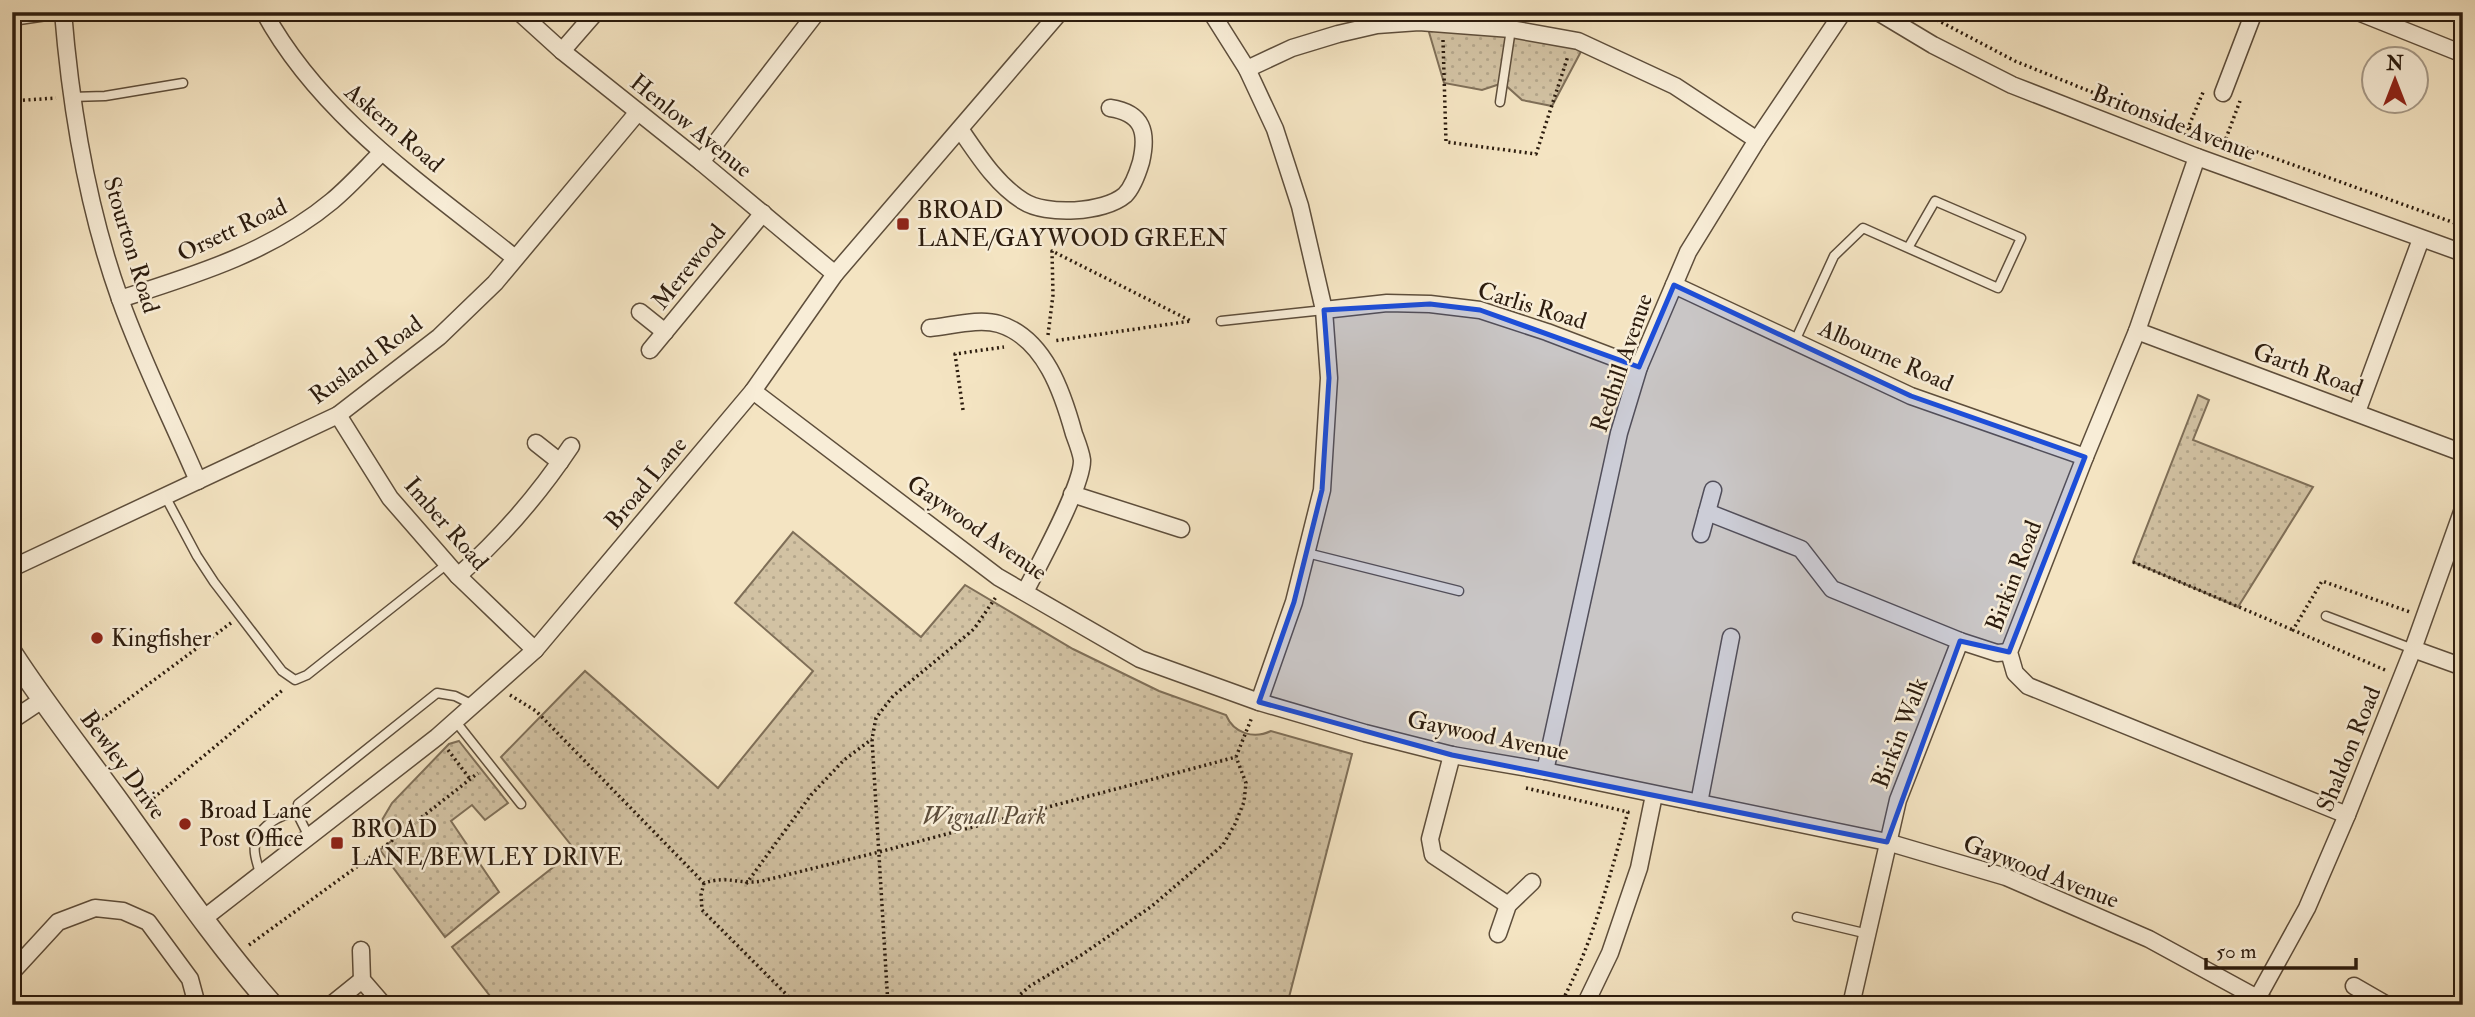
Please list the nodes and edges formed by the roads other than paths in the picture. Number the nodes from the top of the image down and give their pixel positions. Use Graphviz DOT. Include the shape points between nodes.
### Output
graph roads {
  1 [pos="46,12"];
  2 [pos="63,12"];
  3 [pos="264,12"];
  4 [pos="519,12"];
  5 [pos="596,12"];
  6 [pos="817,12"];
  7 [pos="1060,12"];
  8 [pos="1211,12"];
  9 [pos="1843,12"];
  10 [pos="1878,12"];
  11 [pos="2254,12"];
  12 [pos="2358,12"];
  13 [pos="12,17"];
  14 [pos="1511,29"];
  15 [pos="562,51"];
  16 [pos="2463,54"];
  17 [pos="1247,69"];
  18 [pos="183,83"];
  19 [pos="2223,93"];
  20 [pos="71,97"];
  21 [pos="1500,102"];
  22 [pos="1110,108"];
  23 [pos="638,112"];
  24 [pos="960,129"];
  25 [pos="1758,140"];
  26 [pos="382,152"];
  27 [pos="2197,157"];
  28 [pos="701,162"];
  29 [pos="763,213"];
  30 [pos="2421,239"];
  31 [pos="1908,248"];
  32 [pos="2461,248"];
  33 [pos="515,258"];
  34 [pos="835,274"];
  35 [pos="1674,285"];
  36 [pos="120,299"];
  37 [pos="1324,310"];
  38 [pos="640,312"];
  39 [pos="1221,321"];
  40 [pos="930,328"];
  41 [pos="2137,331"];
  42 [pos="665,332"];
  43 [pos="1795,341"];
  44 [pos="650,350"];
  45 [pos="1639,367"];
  46 [pos="753,391"];
  47 [pos="2357,412"];
  48 [pos="338,415"];
  49 [pos="536,443"];
  50 [pos="571,446"];
  51 [pos="2463,453"];
  52 [pos="2085,457"];
  53 [pos="561,462"];
  54 [pos="198,481"];
  55 [pos="1713,490"];
  56 [pos="1072,494"];
  57 [pos="165,496"];
  58 [pos="2463,509"];
  59 [pos="1707,512"];
  60 [pos="1181,530"];
  61 [pos="2460,531"];
  62 [pos="1701,534"];
  63 [pos="1307,553"];
  64 [pos="12,568"];
  65 [pos="453,570"];
  66 [pos="1459,591"];
  67 [pos="1025,592"];
  68 [pos="2326,616"];
  69 [pos="1731,637"];
  70 [pos="1960,641"];
  71 [pos="2413,649"];
  72 [pos="535,650"];
  73 [pos="2009,652"];
  74 [pos="12,654"];
  75 [pos="2463,667"];
  76 [pos="42,700"];
  77 [pos="1259,702"];
  78 [pos="475,706"];
  79 [pos="12,720"];
  80 [pos="456,722"];
  81 [pos="1452,755"];
  82 [pos="1545,771"];
  83 [pos="1654,795"];
  84 [pos="1699,803"];
  85 [pos="521,804"];
  86 [pos="297,813"];
  87 [pos="2347,815"];
  88 [pos="309,837"];
  89 [pos="1887,842"];
  90 [pos="260,873"];
  91 [pos="1532,881"];
  92 [pos="1508,905"];
  93 [pos="1797,917"];
  94 [pos="203,919"];
  95 [pos="1498,934"];
  96 [pos="1868,934"];
  97 [pos="362,950"];
  98 [pos="12,972"];
  99 [pos="362,980"];
  100 [pos="2354,986"];
  101 [pos="2264,1001"];
  102 [pos="381,1002"];
  103 [pos="2378,1003"];
  104 [pos="197,1005"];
  105 [pos="272,1005"];
  106 [pos="331,1005"];
  107 [pos="1585,1005"];
  108 [pos="1851,1005"];
  1 -- 13 [label="street"];
  2 -- 20 [label="street, Stourton Road"];
  3 -- 26 [label="street, Askern Road" via="316,89"];
  4 -- 15 [label="street, Henlow Avenue"];
  5 -- 15 [label="street"];
  6 -- 28 [label="street"];
  7 -- 24 [label="street, Broad Lane"];
  8 -- 17 [label="street"];
  9 -- 25 [label="street, Redhill Avenue"];
  10 -- 27 [label="street, Britonside Avenue" via="2012,85"];
  11 -- 19 [label="street"];
  12 -- 16 [label="street"];
  14 -- 17 [label="street" via="1419,22 1377,25 1292,48"];
  14 -- 21 [label="lane"];
  14 -- 25 [label="street" via="1585,44 1675,86"];
  15 -- 23 [label="street, Henlow Avenue"];
  17 -- 37 [label="street" via="1275,129 1300,206"];
  18 -- 20 [label="lane"];
  20 -- 36 [label="street, Stourton Road" via="94,214"];
  22 -- 24 [label="street" via="1128,111 1141,126 1146,143 1138,174 1126,194 1104,206 1057,211 1025,203 1000,182"];
  23 -- 28 [label="street, Henlow Avenue"];
  23 -- 33 [label="street, Rusland Road"];
  24 -- 34 [label="street, Broad Lane"];
  25 -- 35 [label="street, Redhill Avenue" via="1688,252"];
  26 -- 33 [label="street, Askern Road"];
  26 -- 36 [label="street, Orsett Road" via="333,200 275,240 216,268"];
  27 -- 30 [label="street, Britonside Avenue"];
  27 -- 41 [label="street, Birkin Road"];
  28 -- 29 [label="street, Henlow Avenue"];
  29 -- 34 [label="street, Henlow Avenue"];
  29 -- 42 [label="street, Merewood"];
  30 -- 32 [label="street, Britonside Avenue"];
  30 -- 47 [label="street"];
  31 -- 31 [label="lane" via="1998,288 2021,238 1935,201"];
  31 -- 43 [label="lane" via="1863,228 1834,256"];
  33 -- 48 [label="street, Rusland Road" via="439,337"];
  34 -- 46 [label="street, Broad Lane"];
  35 -- 43 [label="street, Albourne Road"];
  35 -- 45 [label="street, Redhill Avenue"];
  36 -- 54 [label="street, Stourton Road"];
  37 -- 39 [label="lane"];
  37 -- 45 [label="street, Carlis Road" via="1387,303 1480,310"];
  37 -- 63 [label="street" via="1329,378 1322,490"];
  38 -- 42 [label="street"];
  40 -- 56 [label="street" via="998,324 1029,344 1054,374 1064,395 1082,460"];
  41 -- 47 [label="street, Garth Road"];
  41 -- 52 [label="street, Birkin Road"];
  42 -- 44 [label="street, Merewood"];
  43 -- 52 [label="street, Albourne Road" via="1911,396"];
  45 -- 82 [label="street, Redhill Avenue" via="1619,433"];
  46 -- 67 [label="street, Gaywood Avenue"];
  46 -- 72 [label="street, Broad Lane"];
  47 -- 51 [label="street, Garth Road"];
  48 -- 54 [label="street, Rusland Road"];
  48 -- 65 [label="street, Imber Road" via="390,498"];
  49 -- 53 [label="street"];
  50 -- 53 [label="street"];
  52 -- 73 [label="street, Birkin Road"];
  53 -- 65 [label="street" via="479,558"];
  54 -- 57 [label="street, Rusland Road"];
  55 -- 59 [label="street"];
  56 -- 60 [label="street"];
  56 -- 67 [label="street"];
  57 -- 64 [label="street, Rusland Road"];
  57 -- 65 [label="lane" via="197,556 239,617 282,671 295,680"];
  58 -- 61 [label="street, Shaldon Road"];
  59 -- 62 [label="street"];
  59 -- 70 [label="street" via="1801,549 1832,589"];
  61 -- 71 [label="street, Shaldon Road"];
  63 -- 66 [label="lane"];
  63 -- 77 [label="street"];
  65 -- 72 [label="street, Imber Road"];
  67 -- 77 [label="street, Gaywood Avenue" via="1140,659"];
  68 -- 71 [label="lane"];
  69 -- 84 [label="street"];
  70 -- 73 [label="street" via="1997,653"];
  70 -- 89 [label="street, Birkin Walk" via="1898,800"];
  71 -- 75 [label="street"];
  71 -- 87 [label="street, Shaldon Road"];
  72 -- 78 [label="street, Broad Lane"];
  73 -- 87 [label="street, Birkin Road" via="2015,673 2028,686"];
  74 -- 76 [label="street, Bewley Drive"];
  76 -- 79 [label="street"];
  76 -- 94 [label="street, Bewley Drive"];
  77 -- 81 [label="street, Gaywood Avenue"];
  78 -- 80 [label="street, Broad Lane"];
  78 -- 86 [label="lane" via="437,693 298,804"];
  80 -- 85 [label="lane"];
  80 -- 88 [label="street, Broad Lane"];
  81 -- 82 [label="street, Gaywood Avenue"];
  81 -- 92 [label="street" via="1430,839 1433,855"];
  82 -- 83 [label="street, Gaywood Avenue"];
  83 -- 84 [label="street, Gaywood Avenue"];
  83 -- 107 [label="street" via="1639,868"];
  84 -- 89 [label="street, Gaywood Avenue"];
  86 -- 88 [label="lane"];
  86 -- 90 [label="lane" via="286,813 261,830 254,847"];
  87 -- 101 [label="street, Shaldon Road"];
  88 -- 90 [label="street, Broad Lane"];
  89 -- 96 [label="street, Birkin Walk"];
  89 -- 101 [label="street, Gaywood Avenue" via="2006,877 2149,939"];
  90 -- 94 [label="street, Broad Lane"];
  91 -- 92 [label="street"];
  92 -- 95 [label="street"];
  93 -- 96 [label="lane"];
  94 -- 105 [label="street, Bewley Drive"];
  96 -- 108 [label="street, Birkin Walk"];
  97 -- 99 [label="street"];
  98 -- 104 [label="street" via="58,922 94,908 123,911 148,922 190,979"];
  99 -- 102 [label="street"];
  99 -- 106 [label="street"];
  100 -- 103 [label="street"];
}
